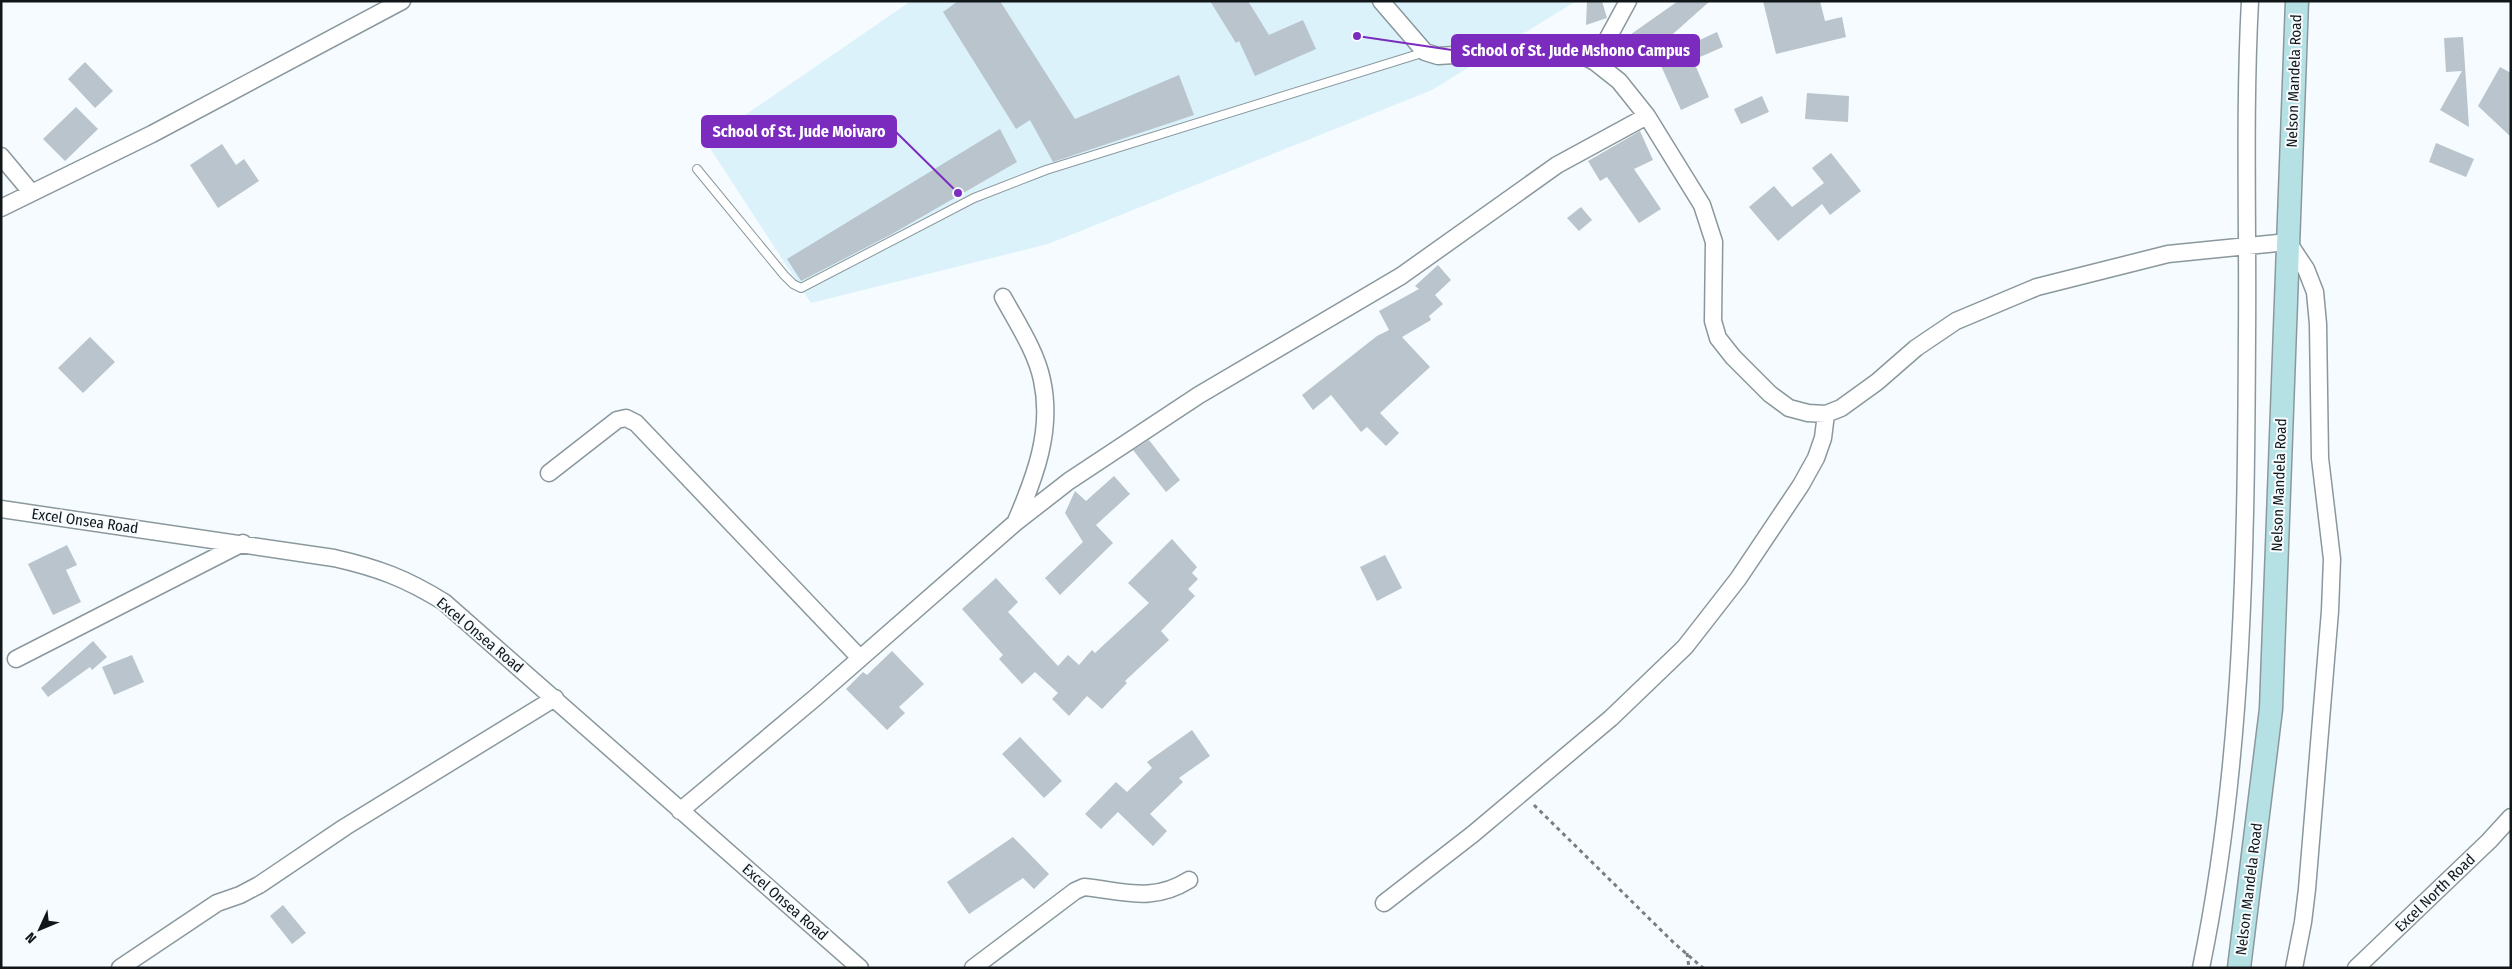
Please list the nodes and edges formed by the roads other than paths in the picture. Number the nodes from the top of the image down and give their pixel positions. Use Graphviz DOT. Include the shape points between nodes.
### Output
graph roads {
  1 [pos="402,1"];
  2 [pos="1380,1"];
  3 [pos="1628,1"];
  4 [pos="2250,1"];
  5 [pos="2297,1"];
  6 [pos="1425,52"];
  7 [pos="1595,62"];
  8 [pos="1647,116"];
  9 [pos="1,156"];
  10 [pos="697,170"];
  11 [pos="30,192"];
  12 [pos="1,208"];
  13 [pos="2288,242"];
  14 [pos="2247,245"];
  15 [pos="1002,297"];
  16 [pos="1826,414"];
  17 [pos="549,473"];
  18 [pos="1,509"];
  19 [pos="1015,523"];
  20 [pos="243,543"];
  21 [pos="859,657"];
  22 [pos="16,659"];
  23 [pos="555,698"];
  24 [pos="680,811"];
  25 [pos="2511,817"];
  26 [pos="1189,880"];
  27 [pos="1384,902"];
  28 [pos="120,968"];
  29 [pos="860,968"];
  30 [pos="973,968"];
  31 [pos="2200,968"];
  32 [pos="2239,968"];
  33 [pos="2294,968"];
  34 [pos="2356,968"];
  1 -- 11 [label="street" via="152,134"];
  2 -- 6 [label="street"];
  3 -- 7 [label="street"];
  4 -- 14 [label="street"];
  5 -- 13 [label="main road, Nelson Mandela Road"];
  6 -- 7 [label="street" via="1438,56 1552,49 1580,54"];
  6 -- 10 [label="lane" via="1046,170 974,198 801,288 784,274"];
  7 -- 8 [label="street" via="1619,81"];
  8 -- 16 [label="street" via="1698,199 1714,242 1713,321 1718,338 1770,394 1789,408"];
  8 -- 19 [label="street" via="1557,165 1401,276 1154,424 1069,481"];
  9 -- 11 [label="street"];
  11 -- 12 [label="street"];
  13 -- 14 [label="street"];
  13 -- 32 [label="main road, Nelson Mandela Road" via="2272,709"];
  13 -- 33 [label="street" via="2306,269 2315,292 2320,458 2332,559 2307,889"];
  14 -- 16 [label="street" via="2168,254 2037,287 1956,321 1916,348 1841,408"];
  14 -- 31 [label="street" via="2244,510 2233,742 2223,833"];
  15 -- 19 [label="street" via="1027,342 1042,379 1046,407 1038,463"];
  16 -- 27 [label="street" via="1816,458 1801,485 1738,579 1685,647 1611,718 1473,834"];
  17 -- 21 [label="street" via="617,420 626,418 642,430"];
  18 -- 20 [label="street, Excel Onsea Road"];
  19 -- 21 [label="street"];
  20 -- 22 [label="street"];
  20 -- 23 [label="street, Excel Onsea Road" via="359,564 412,583 444,602"];
  21 -- 24 [label="street"];
  23 -- 24 [label="street, Excel Onsea Road"];
  23 -- 28 [label="street" via="346,827 259,885 217,903"];
  24 -- 29 [label="street, Excel Onsea Road"];
  25 -- 34 [label="street, Excel North Road"];
  26 -- 30 [label="street" via="1166,893 1146,895 1084,887"];
}
